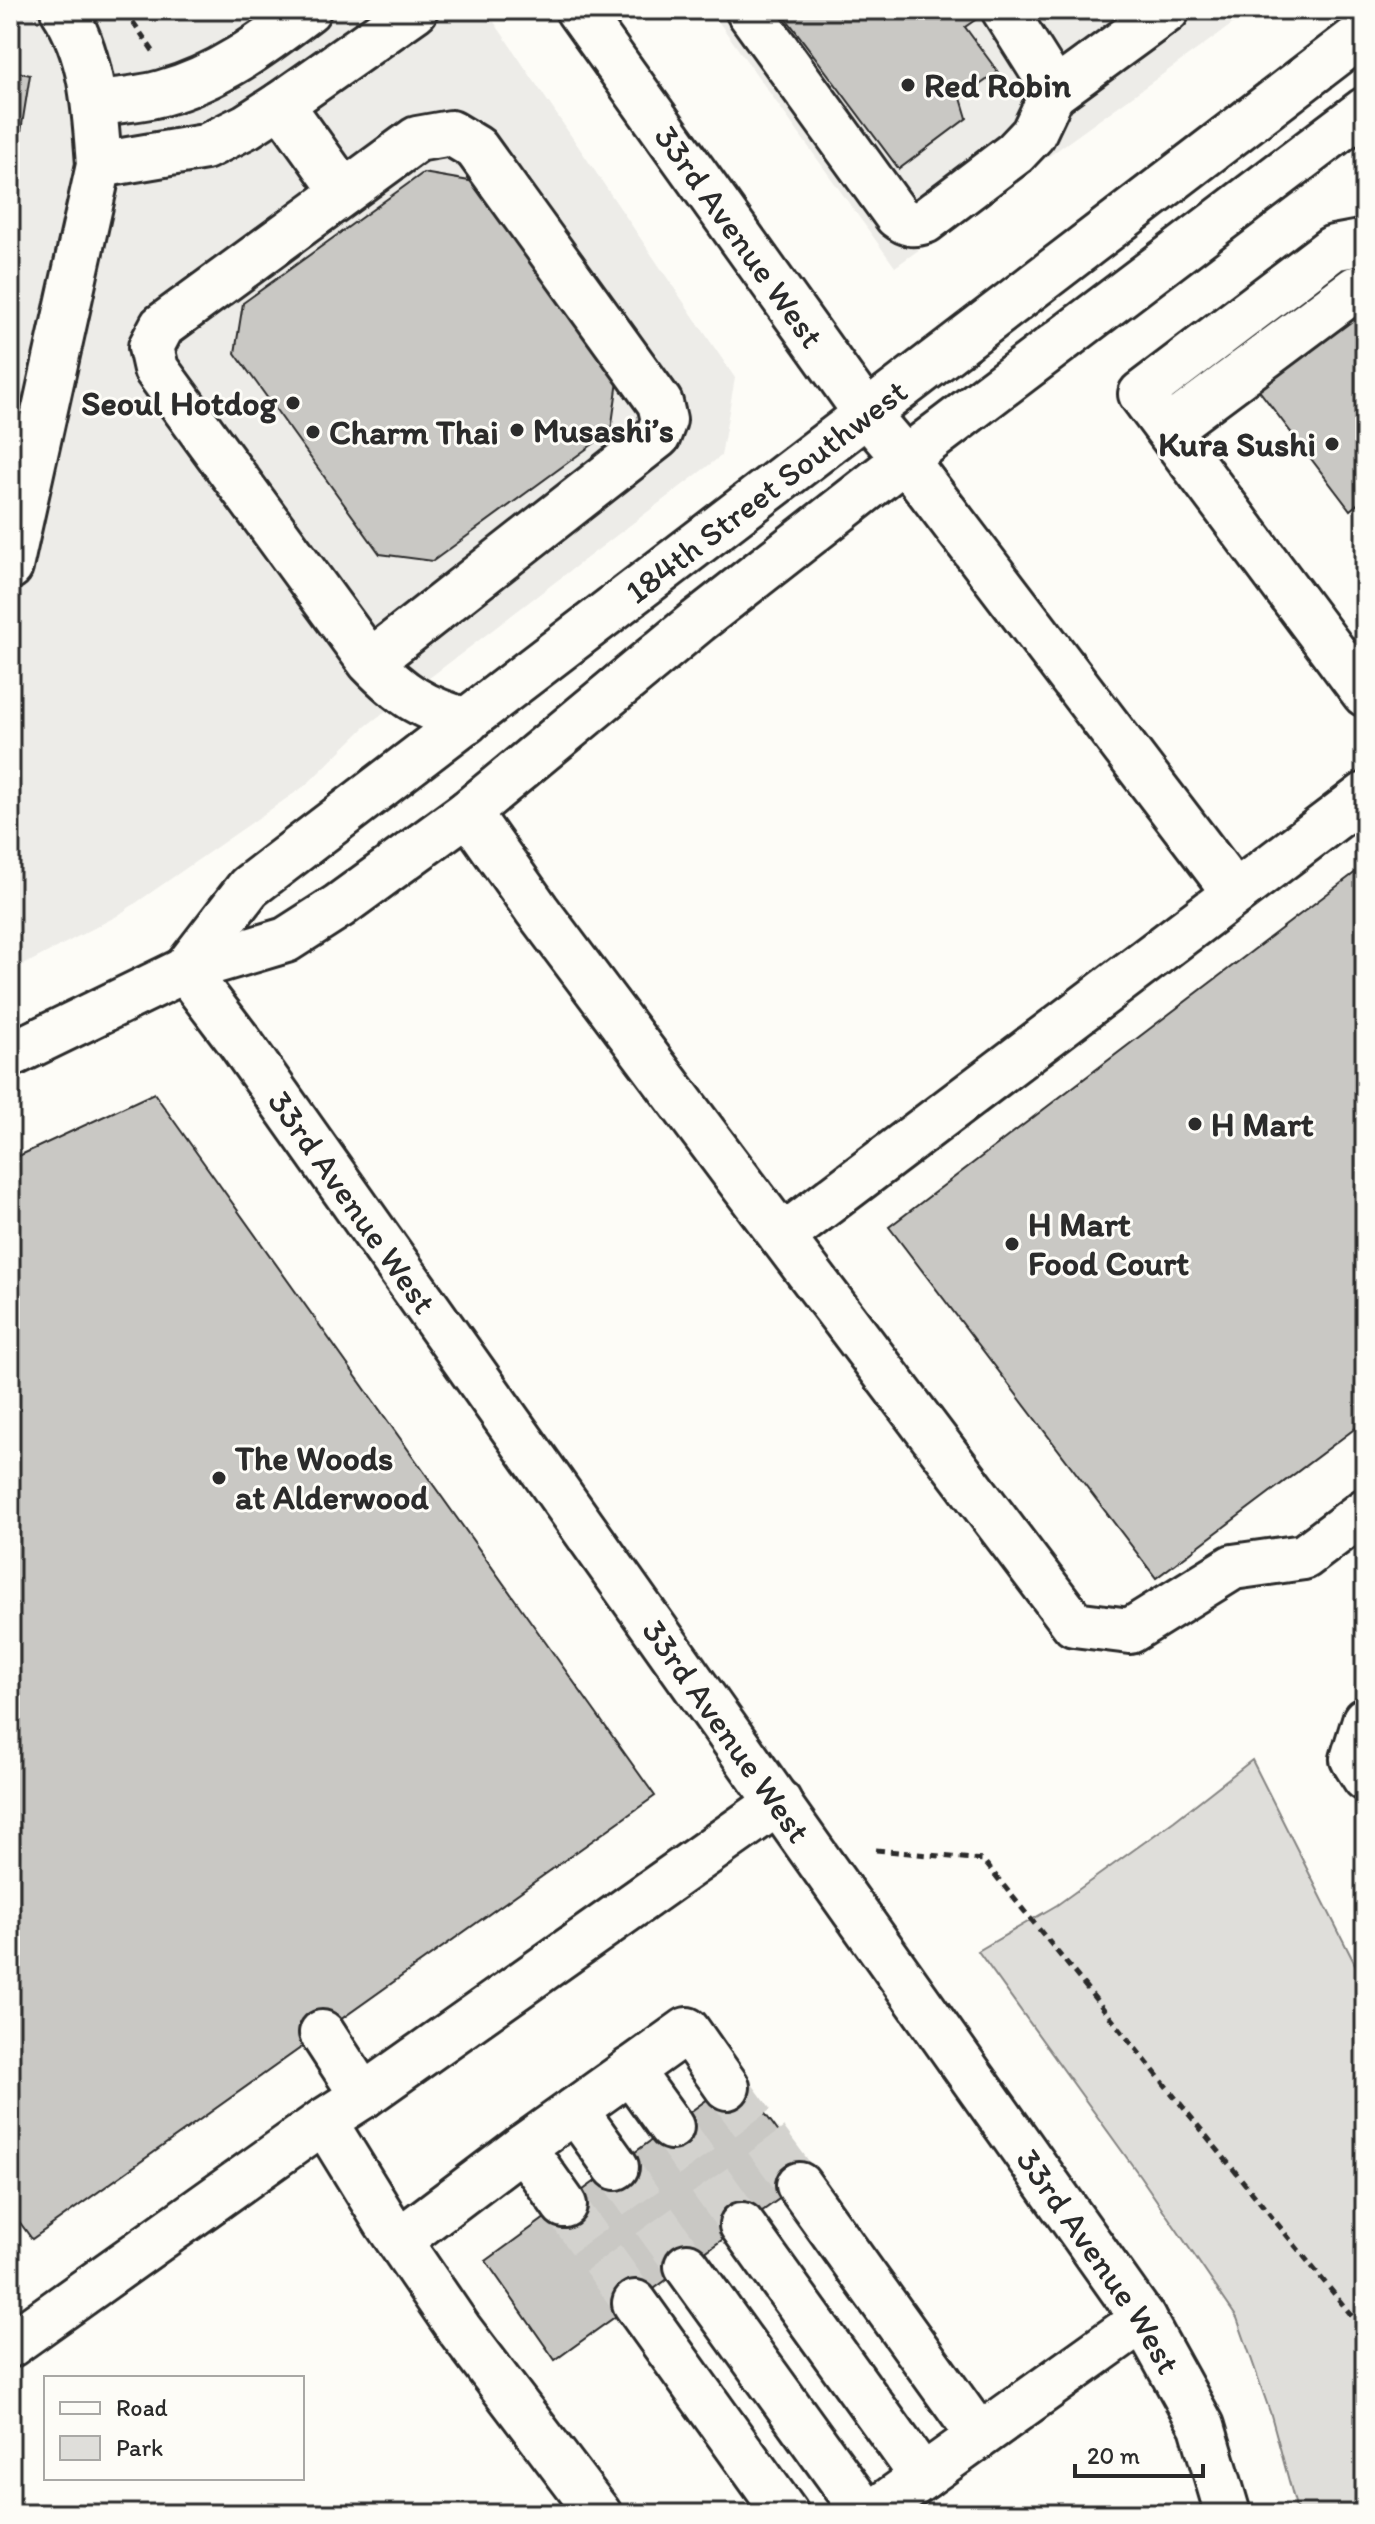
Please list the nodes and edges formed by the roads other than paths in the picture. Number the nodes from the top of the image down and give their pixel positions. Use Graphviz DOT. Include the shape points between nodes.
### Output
graph roads {
  1 [pos="63,10"];
  2 [pos="308,10"];
  3 [pos="415,10"];
  4 [pos="578,10"];
  5 [pos="748,10"];
  6 [pos="1004,10"];
  7 [pos="1167,10"];
  8 [pos="1365,32"];
  9 [pos="1052,94"];
  10 [pos="94,104"];
  11 [pos="281,104"];
  12 [pos="1365,110"];
  13 [pos="99,165"];
  14 [pos="344,192"];
  15 [pos="1365,242"];
  16 [pos="1365,292"];
  17 [pos="866,413"];
  18 [pos="1168,429"];
  19 [pos="905,459"];
  20 [pos="10,567"];
  21 [pos="370,662"];
  22 [pos="1365,694"];
  23 [pos="467,721"];
  24 [pos="1365,795"];
  25 [pos="468,812"];
  26 [pos="1235,893"];
  27 [pos="185,970"];
  28 [pos="10,1055"];
  29 [pos="782,1237"];
  30 [pos="1365,1511"];
  31 [pos="1365,1720"];
  32 [pos="1365,1778"];
  33 [pos="779,1802"];
  34 [pos="322,2033"];
  35 [pos="630,2070"];
  36 [pos="727,2087"];
  37 [pos="363,2096"];
  38 [pos="575,2110"];
  39 [pos="324,2121"];
  40 [pos="671,2127"];
  41 [pos="523,2147"];
  42 [pos="616,2167"];
  43 [pos="799,2185"];
  44 [pos="564,2205"];
  45 [pos="742,2225"];
  46 [pos="400,2240"];
  47 [pos="687,2266"];
  48 [pos="635,2303"];
  49 [pos="1143,2319"];
  50 [pos="10,2345"];
  51 [pos="979,2436"];
  52 [pos="923,2477"];
  53 [pos="599,2514"];
  54 [pos="786,2514"];
  55 [pos="868,2514"];
  56 [pos="1228,2514"];
  1 -- 10 [label="street" via="86,61"];
  2 -- 10 [label="street" via="210,76 162,93"];
  3 -- 11 [label="street"];
  4 -- 17 [label="street, 33rd Avenue West"];
  5 -- 9 [label="street" via="905,223 925,221 1015,153 1033,134"];
  6 -- 9 [label="street"];
  7 -- 9 [label="street"];
  8 -- 17 [label="street, 184th Street Southwest"];
  10 -- 13 [label="street"];
  11 -- 13 [label="street" via="205,147"];
  11 -- 14 [label="street"];
  12 -- 19 [label="street, 184th Street Southwest"];
  13 -- 20 [label="street"];
  14 -- 21 [label="street" via="162,326 151,347 156,369"];
  14 -- 21 [label="street" via="417,139 451,133 476,148 660,403 664,420 658,436"];
  15 -- 18 [label="street" via="1333,248 1141,394"];
  16 -- 18 [label="street" via="1355,289"];
  17 -- 19 [label="street, 33rd Avenue West"];
  17 -- 23 [label="street, 184th Street Southwest"];
  18 -- 22 [label="street"];
  19 -- 25 [label="street, 184th Street Southwest" via="698,621"];
  19 -- 26 [label="street, 33rd Avenue West"];
  21 -- 23 [label="street" via="399,691 436,712"];
  23 -- 27 [label="street, 184th Street Southwest" via="249,887"];
  24 -- 26 [label="street"];
  25 -- 27 [label="street, 184th Street Southwest" via="286,940"];
  25 -- 29 [label="street"];
  26 -- 29 [label="street"];
  27 -- 28 [label="street, 184th Street Southwest"];
  27 -- 33 [label="street, 33rd Avenue West"];
  29 -- 30 [label="street" via="1074,1624 1130,1631 1233,1567 1304,1557"];
  31 -- 32 [label="street" via="1353,1759"];
  33 -- 37 [label="street"];
  33 -- 49 [label="street, 33rd Avenue West"];
  34 -- 37 [label="street"];
  35 -- 36 [label="street" via="687,2030"];
  35 -- 38 [label="street"];
  35 -- 40 [label="street"];
  37 -- 39 [label="street"];
  38 -- 41 [label="street"];
  38 -- 42 [label="street"];
  39 -- 46 [label="street"];
  39 -- 50 [label="street"];
  41 -- 44 [label="street"];
  41 -- 46 [label="street"];
  43 -- 51 [label="street"];
  45 -- 52 [label="street"];
  46 -- 53 [label="street" via="459,2329"];
  47 -- 55 [label="street"];
  48 -- 54 [label="street"];
  49 -- 51 [label="street"];
  49 -- 56 [label="street, 33rd Avenue West" via="1202,2426"];
  51 -- 52 [label="street"];
  52 -- 55 [label="street"];
}
